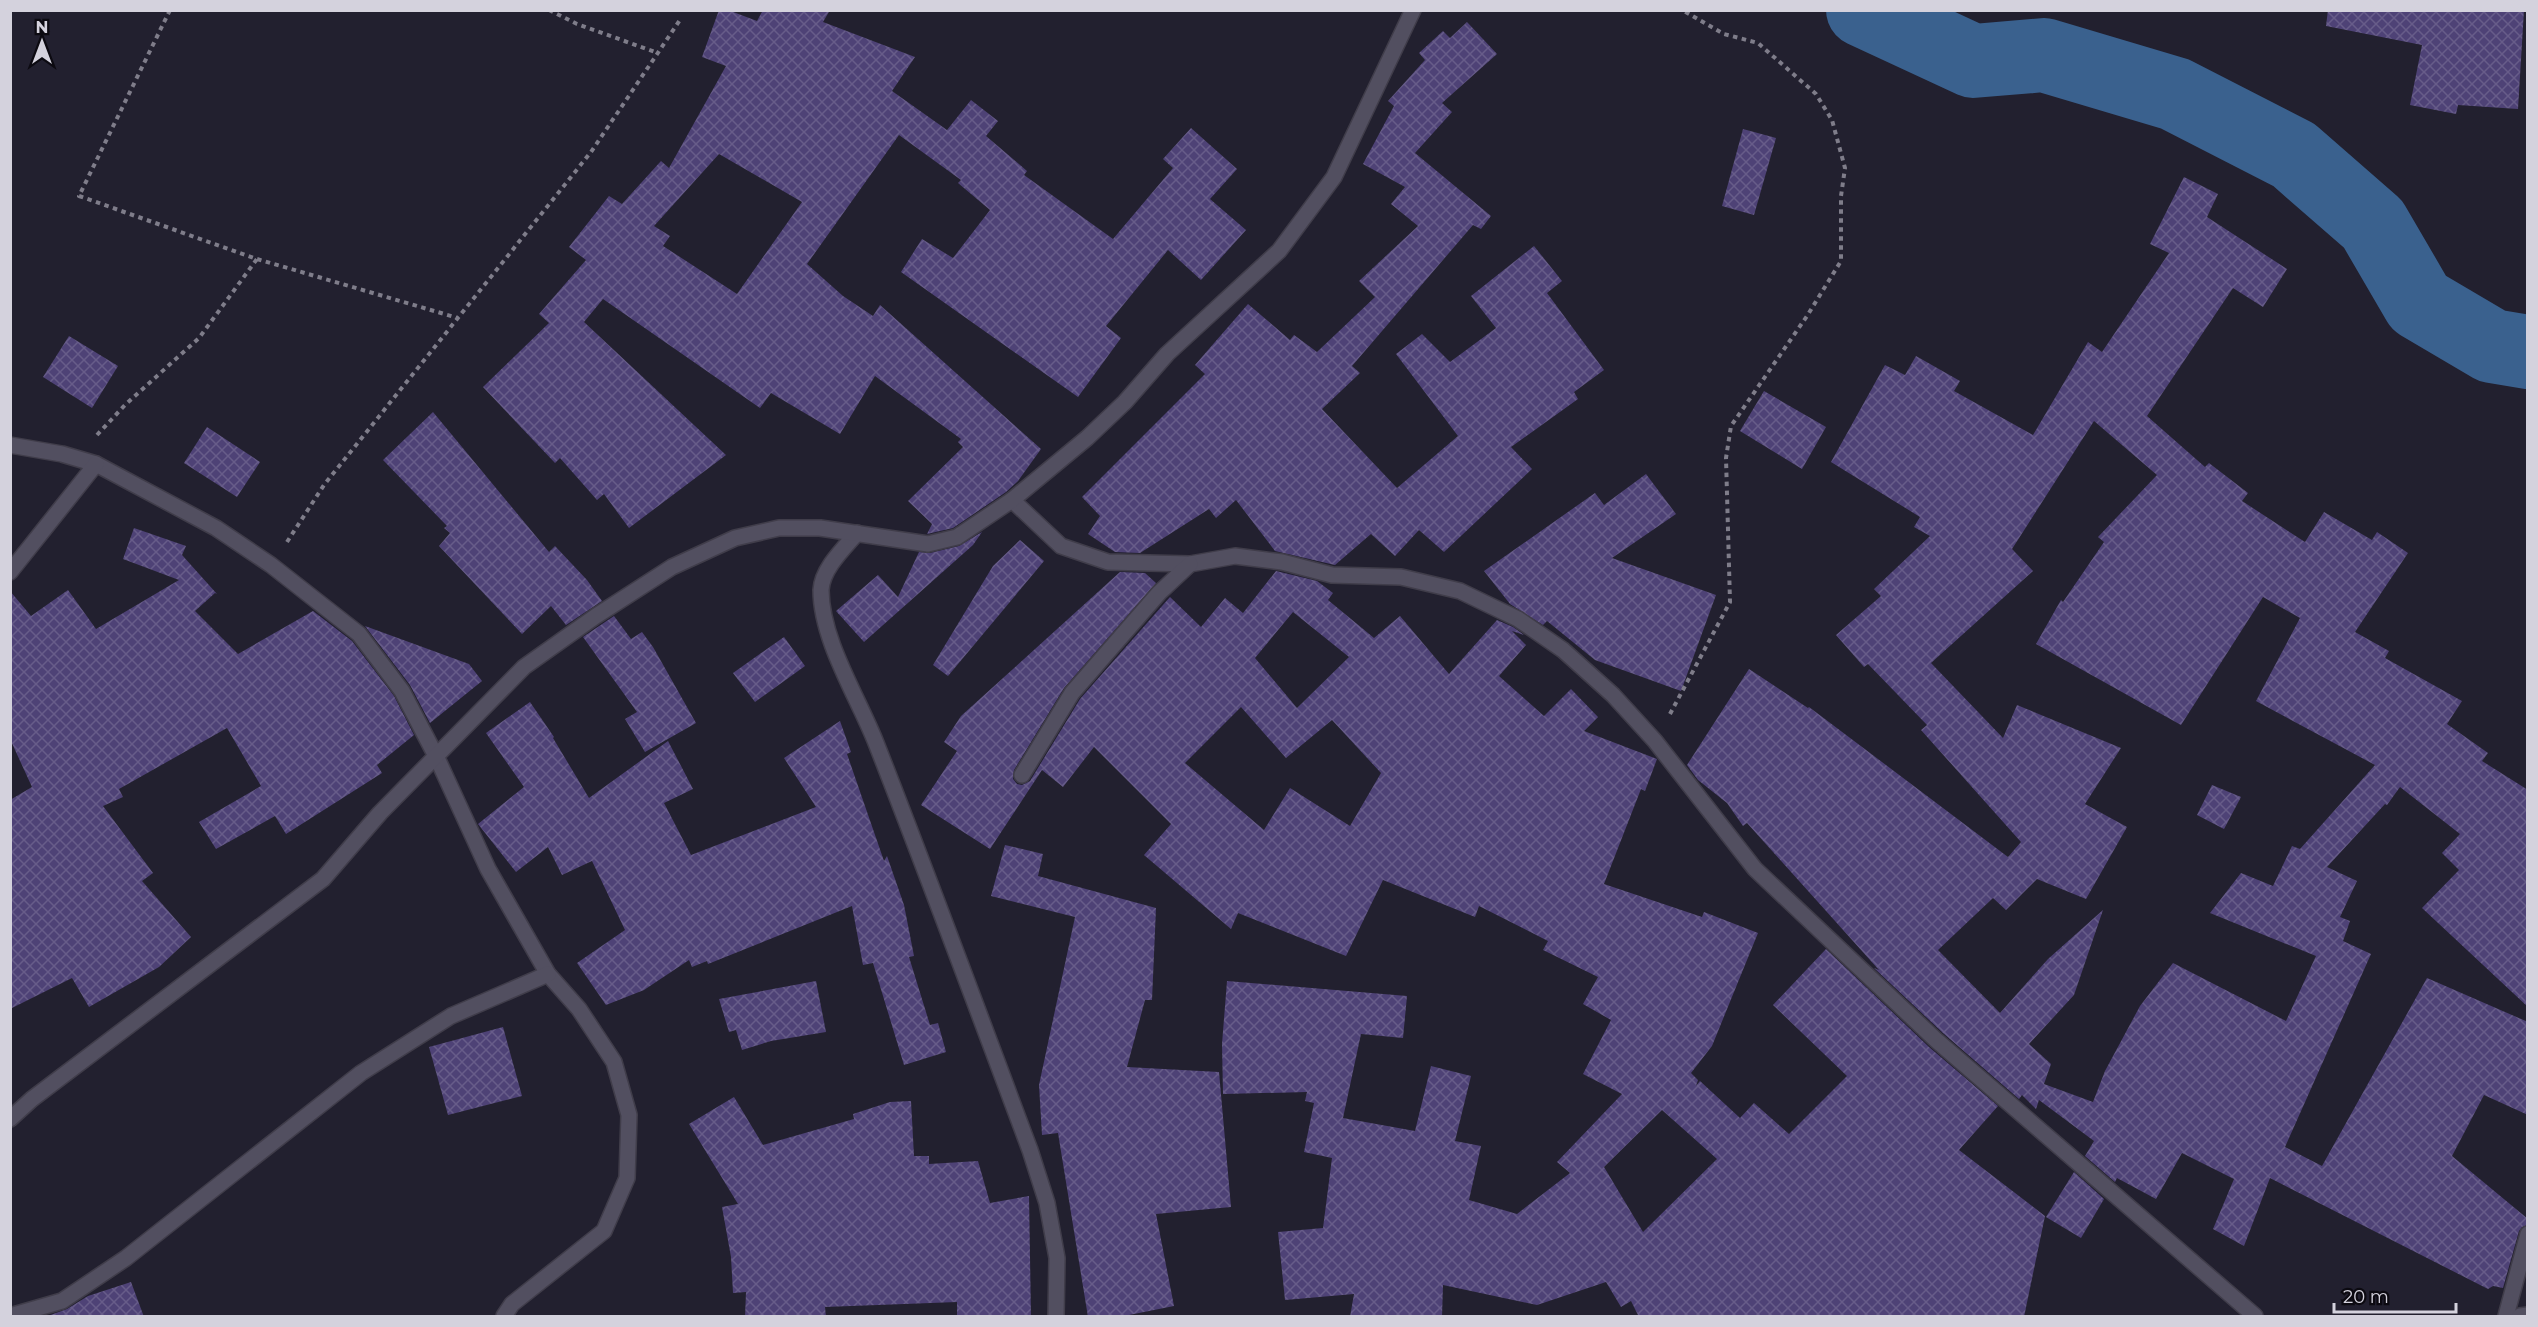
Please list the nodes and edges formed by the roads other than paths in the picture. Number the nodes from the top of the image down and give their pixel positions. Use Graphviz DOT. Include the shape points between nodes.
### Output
graph roads {
  1 [pos="1413,10"];
  2 [pos="10,445"];
  3 [pos="96,464"];
  4 [pos="1012,500"];
  5 [pos="857,533"];
  6 [pos="1190,564"];
  7 [pos="10,572"];
  8 [pos="437,758"];
  9 [pos="1022,775"];
  10 [pos="548,975"];
  11 [pos="10,1119"];
  12 [pos="2528,1234"];
  13 [pos="2528,1315"];
  14 [pos="10,1316"];
  15 [pos="15,1316"];
  16 [pos="504,1317"];
  17 [pos="1056,1317"];
  18 [pos="2255,1317"];
  19 [pos="2505,1317"];
  20 [pos="2520,1317"];
  1 -- 4 [label="street" via="1334,177 1279,251 1167,354 1087,438"];
  2 -- 3 [label="street"];
  3 -- 7 [label="street"];
  3 -- 8 [label="street" via="216,528 271,565 358,634 402,691"];
  4 -- 5 [label="street" via="957,537 928,544"];
  4 -- 6 [label="street" via="1061,546 1108,562"];
  5 -- 8 [label="street" via="779,528 735,538 672,567 524,667"];
  5 -- 17 [label="street" via="832,562 821,587 822,611 875,740 1030,1150 1047,1203 1057,1258"];
  6 -- 9 [label="street" via="1159,593 1072,693"];
  6 -- 18 [label="street" via="1235,556 1282,562 1332,575 1401,577 1460,591 1518,619 1563,650 1613,695 1655,741 1755,869 1936,1040"];
  8 -- 10 [label="street" via="488,869"];
  8 -- 11 [label="street" via="380,813 322,879"];
  10 -- 15 [label="street" via="451,1016 360,1073 126,1258 62,1301"];
  10 -- 16 [label="street" via="579,1009 614,1062 628,1115 627,1178 604,1232 512,1304"];
  12 -- 19 [label="street"];
  13 -- 20 [label="street"];
  14 -- 15 [label="street"];
}
